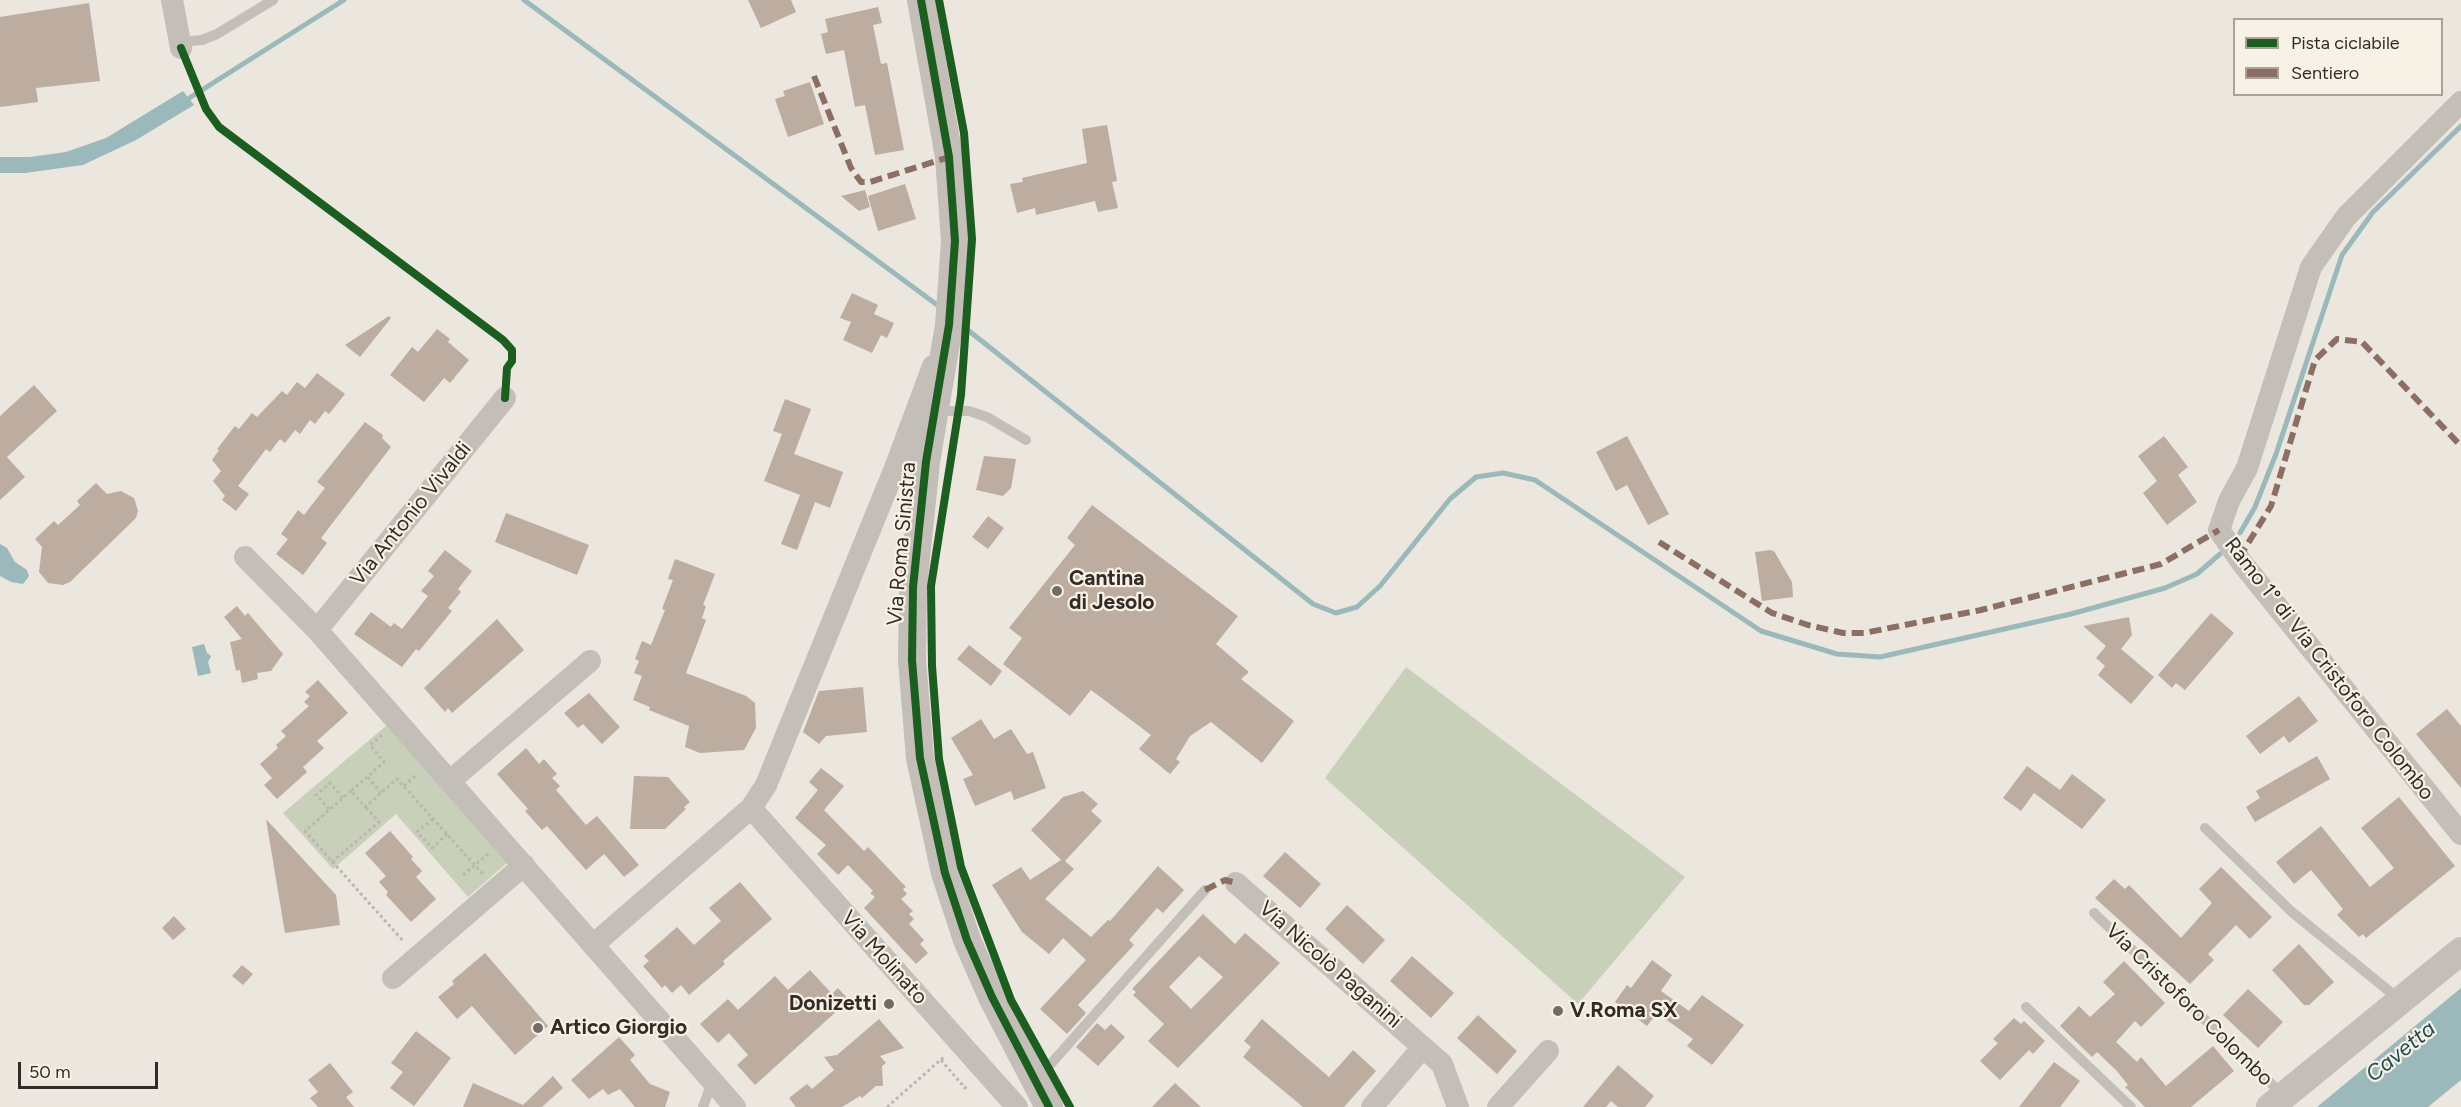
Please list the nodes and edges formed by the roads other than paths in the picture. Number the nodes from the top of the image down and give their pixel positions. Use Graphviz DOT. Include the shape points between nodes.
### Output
graph roads {
  1 [pos="172,0"];
  2 [pos="273,0"];
  3 [pos="921,0"];
  4 [pos="180,45"];
  5 [pos="2461,102"];
  6 [pos="949,325"];
  7 [pos="505,398"];
  8 [pos="934,411"];
  9 [pos="1026,440"];
  10 [pos="926,462"];
  11 [pos="895,468"];
  12 [pos="244,557"];
  13 [pos="317,630"];
  14 [pos="590,661"];
  15 [pos="450,781"];
  16 [pos="751,808"];
  17 [pos="2205,828"];
  18 [pos="2461,834"];
  19 [pos="524,865"];
  20 [pos="1236,883"];
  21 [pos="1205,890"];
  22 [pos="2094,913"];
  23 [pos="592,945"];
  24 [pos="2461,951"];
  25 [pos="393,978"];
  26 [pos="2400,1000"];
  27 [pos="2026,1007"];
  28 [pos="1423,1047"];
  29 [pos="1548,1051"];
  30 [pos="1030,1074"];
  31 [pos="712,1082"];
  32 [pos="2277,1101"];
  33 [pos="1046,1106"];
  34 [pos="703,1107"];
  35 [pos="735,1107"];
  36 [pos="1017,1107"];
  37 [pos="1372,1107"];
  38 [pos="1458,1107"];
  39 [pos="1498,1107"];
  40 [pos="2131,1107"];
  1 -- 4 [label="street"];
  2 -- 4 [label="lane" via="217,34"];
  3 -- 6 [label="street, Via Roma Sinistra" via="949,157 955,241"];
  5 -- 18 [label="street, Ramo 1° di Via Cristoforo Colombo" via="2346,217 2311,267 2247,468 2219,530"];
  6 -- 8 [label="street, Via Roma Sinistra"];
  6 -- 11 [label="street"];
  7 -- 13 [label="street, Via Antonio Vivaldi"];
  8 -- 9 [label="lane" via="969,411"];
  8 -- 10 [label="street, Via Roma Sinistra"];
  10 -- 11 [label="street" via="912,460"];
  10 -- 30 [label="street, Via Roma Sinistra" via="912,616 920,758 945,873 967,940"];
  11 -- 16 [label="street" via="776,764"];
  12 -- 13 [label="street"];
  13 -- 15 [label="street"];
  14 -- 15 [label="street"];
  15 -- 19 [label="street"];
  16 -- 23 [label="street"];
  16 -- 36 [label="street, Via Molinato"];
  17 -- 26 [label="lane" via="2292,912"];
  19 -- 23 [label="street"];
  19 -- 25 [label="street"];
  20 -- 28 [label="street, Via Nicolò Paganini"];
  21 -- 30 [label="lane" via="1048,1067"];
  22 -- 32 [label="lane, Via Cristoforo Colombo"];
  23 -- 31 [label="street"];
  24 -- 26 [label="street, Via Cristoforo Colombo"];
  26 -- 32 [label="street, Via Cristoforo Colombo"];
  27 -- 40 [label="lane"];
  28 -- 37 [label="street"];
  28 -- 38 [label="street, Via Nicolò Paganini" via="1442,1064"];
  29 -- 39 [label="street"];
  30 -- 33 [label="street, Via Roma Sinistra"];
  31 -- 34 [label="lane"];
  31 -- 35 [label="street"];
}
